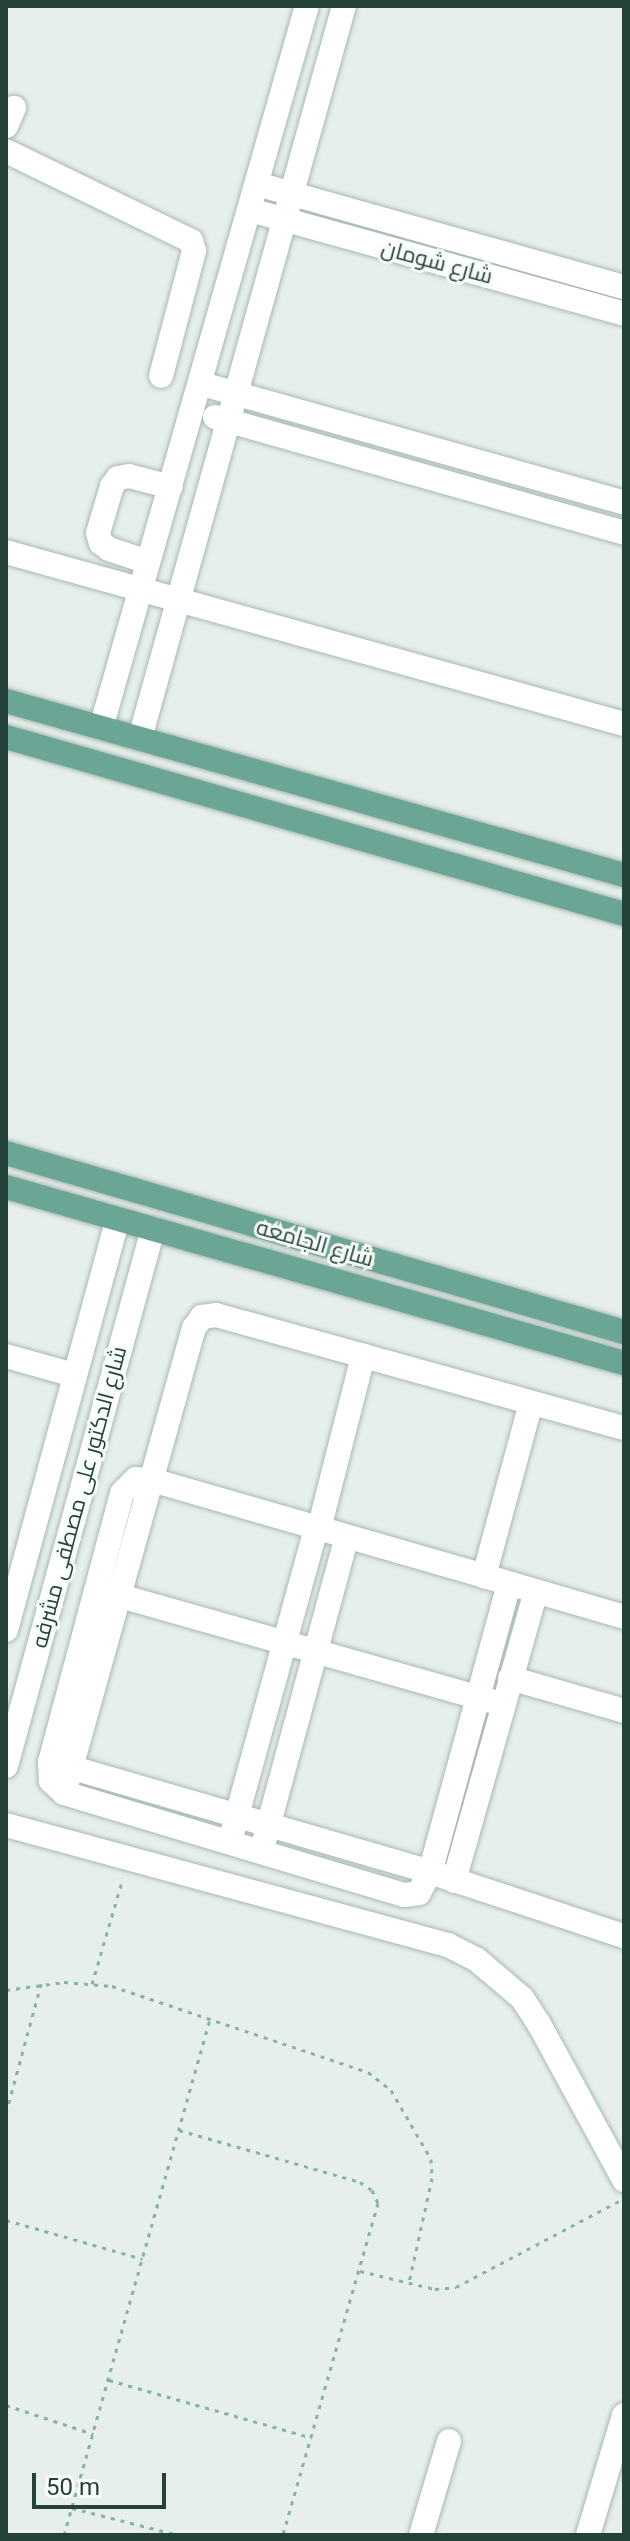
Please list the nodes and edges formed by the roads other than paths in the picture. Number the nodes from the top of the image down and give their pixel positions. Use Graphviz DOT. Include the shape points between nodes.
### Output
graph roads {
  1 [pos="307,6"];
  2 [pos="344,6"];
  3 [pos="6,151"];
  4 [pos="257,184"];
  5 [pos="294,195"];
  6 [pos="250,210"];
  7 [pos="287,220"];
  8 [pos="417,229"];
  9 [pos="194,245"];
  10 [pos="410,254"];
  11 [pos="236,261"];
  12 [pos="541,264"];
  13 [pos="624,287"];
  14 [pos="535,289"];
  15 [pos="624,314"];
  16 [pos="161,376"];
  17 [pos="202,384"];
  18 [pos="237,394"];
  19 [pos="194,411"];
  20 [pos="229,421"];
  21 [pos="538,479"];
  22 [pos="171,487"];
  23 [pos="624,503"];
  24 [pos="530,506"];
  25 [pos="624,533"];
  26 [pos="6,552"];
  27 [pos="148,562"];
  28 [pos="140,589"];
  29 [pos="178,599"];
  30 [pos="6,701"];
  31 [pos="624,724"];
  32 [pos="101,728"];
  33 [pos="6,737"];
  34 [pos="140,738"];
  35 [pos="91,762"];
  36 [pos="131,772"];
  37 [pos="624,875"];
  38 [pos="624,914"];
  39 [pos="6,1153"];
  40 [pos="6,1187"];
  41 [pos="118,1219"];
  42 [pos="153,1229"];
  43 [pos="571,1317"];
  44 [pos="624,1332"];
  45 [pos="563,1346"];
  46 [pos="6,1356"];
  47 [pos="363,1356"];
  48 [pos="624,1363"];
  49 [pos="74,1375"];
  50 [pos="531,1403"];
  51 [pos="624,1428"];
  52 [pos="152,1480"];
  53 [pos="317,1528"];
  54 [pos="347,1537"];
  55 [pos="17,1546"];
  56 [pos="61,1559"];
  57 [pos="484,1576"];
  58 [pos="509,1584"];
  59 [pos="96,1589"];
  60 [pos="536,1592"];
  61 [pos="120,1596"];
  62 [pos="624,1617"];
  63 [pos="6,1630"];
  64 [pos="285,1642"];
  65 [pos="316,1651"];
  66 [pos="510,1678"];
  67 [pos="478,1696"];
  68 [pos="503,1704"];
  69 [pos="624,1711"];
  70 [pos="61,1765"];
  71 [pos="6,1766"];
  72 [pos="237,1816"];
  73 [pos="6,1825"];
  74 [pos="268,1825"];
  75 [pos="229,1843"];
  76 [pos="261,1852"];
  77 [pos="430,1872"];
  78 [pos="454,1881"];
  79 [pos="624,1936"];
  80 [pos="624,2180"];
  81 [pos="624,2415"];
  82 [pos="449,2441"];
  83 [pos="421,2535"];
  84 [pos="588,2535"];
  1 -- 4 [label="street"];
  2 -- 5 [label="street"];
  3 -- 9 [label="street" via="186,236"];
  4 -- 5 [label="street, شارع شومان"];
  4 -- 6 [label="street"];
  5 -- 7 [label="street"];
  5 -- 8 [label="street, شارع شومان"];
  6 -- 7 [label="street, شارع شومان"];
  6 -- 11 [label="street"];
  7 -- 10 [label="street, شارع شومان"];
  7 -- 18 [label="street"];
  8 -- 10 [label="street"];
  8 -- 12 [label="street, شارع شومان"];
  9 -- 11 [label="street"];
  9 -- 16 [label="street"];
  10 -- 14 [label="street, شارع شومان"];
  11 -- 17 [label="street"];
  12 -- 13 [label="street, شارع شومان"];
  12 -- 14 [label="street"];
  14 -- 15 [label="street, شارع شومان"];
  17 -- 18 [label="street"];
  17 -- 19 [label="street"];
  18 -- 20 [label="street"];
  18 -- 21 [label="street"];
  19 -- 20 [label="street"];
  19 -- 22 [label="street"];
  20 -- 24 [label="street"];
  20 -- 29 [label="street"];
  21 -- 23 [label="street"];
  21 -- 24 [label="street"];
  22 -- 27 [label="street"];
  22 -- 27 [label="street" via="118,478 105,509 98,533 101,543"];
  24 -- 25 [label="street"];
  26 -- 28 [label="street"];
  27 -- 28 [label="street"];
  28 -- 29 [label="street"];
  28 -- 32 [label="street"];
  29 -- 31 [label="street"];
  29 -- 34 [label="street"];
  30 -- 32 [label="main road"];
  32 -- 34 [label="main road"];
  32 -- 35 [label="main road"];
  33 -- 35 [label="main road"];
  34 -- 36 [label="main road"];
  34 -- 37 [label="main road"];
  35 -- 36 [label="main road"];
  36 -- 38 [label="main road"];
  39 -- 43 [label="main road, شارع الجامعه"];
  40 -- 41 [label="main road, شارع الجامعه"];
  41 -- 42 [label="main road, شارع الجامعه"];
  41 -- 49 [label="street, شارع الدكتور على مصطفى مشرفه"];
  42 -- 45 [label="main road, شارع الجامعه"];
  42 -- 56 [label="street, شارع الدكتور على مصطفى مشرفه"];
  43 -- 44 [label="main road, شارع الجامعه"];
  43 -- 45 [label="main road"];
  45 -- 48 [label="main road, شارع الجامعه"];
  46 -- 49 [label="street"];
  47 -- 50 [label="street"];
  47 -- 52 [label="street" via="216,1315 202,1317 194,1328"];
  47 -- 53 [label="street"];
  49 -- 55 [label="street, شارع الدكتور على مصطفى مشرفه"];
  50 -- 51 [label="street"];
  50 -- 57 [label="street"];
  52 -- 53 [label="street"];
  52 -- 59 [label="street" via="136,1479 125,1487"];
  52 -- 61 [label="street"];
  53 -- 54 [label="street"];
  53 -- 64 [label="street"];
  54 -- 57 [label="street"];
  54 -- 65 [label="street"];
  55 -- 56 [label="street"];
  55 -- 63 [label="street, شارع الدكتور على مصطفى مشرفه"];
  56 -- 71 [label="street, شارع الدكتور على مصطفى مشرفه"];
  57 -- 58 [label="street"];
  58 -- 60 [label="street"];
  58 -- 67 [label="street"];
  59 -- 61 [label="street"];
  59 -- 70 [label="street"];
  60 -- 62 [label="street"];
  60 -- 66 [label="street"];
  61 -- 64 [label="street"];
  61 -- 70 [label="street"];
  64 -- 65 [label="street"];
  64 -- 72 [label="street"];
  65 -- 67 [label="street"];
  65 -- 74 [label="street"];
  66 -- 68 [label="street"];
  66 -- 69 [label="street"];
  67 -- 68 [label="street"];
  67 -- 77 [label="street"];
  68 -- 78 [label="street"];
  70 -- 72 [label="street"];
  70 -- 75 [label="street" via="64,1793"];
  72 -- 74 [label="street"];
  72 -- 75 [label="street"];
  73 -- 80 [label="street" via="448,1945 476,1959 511,1987 539,2024"];
  74 -- 76 [label="street"];
  74 -- 77 [label="street"];
  75 -- 76 [label="street"];
  76 -- 77 [label="street" via="404,1895 419,1893"];
  77 -- 78 [label="street"];
  78 -- 79 [label="street"];
  81 -- 84 [label="street"];
  82 -- 83 [label="street"];
}
